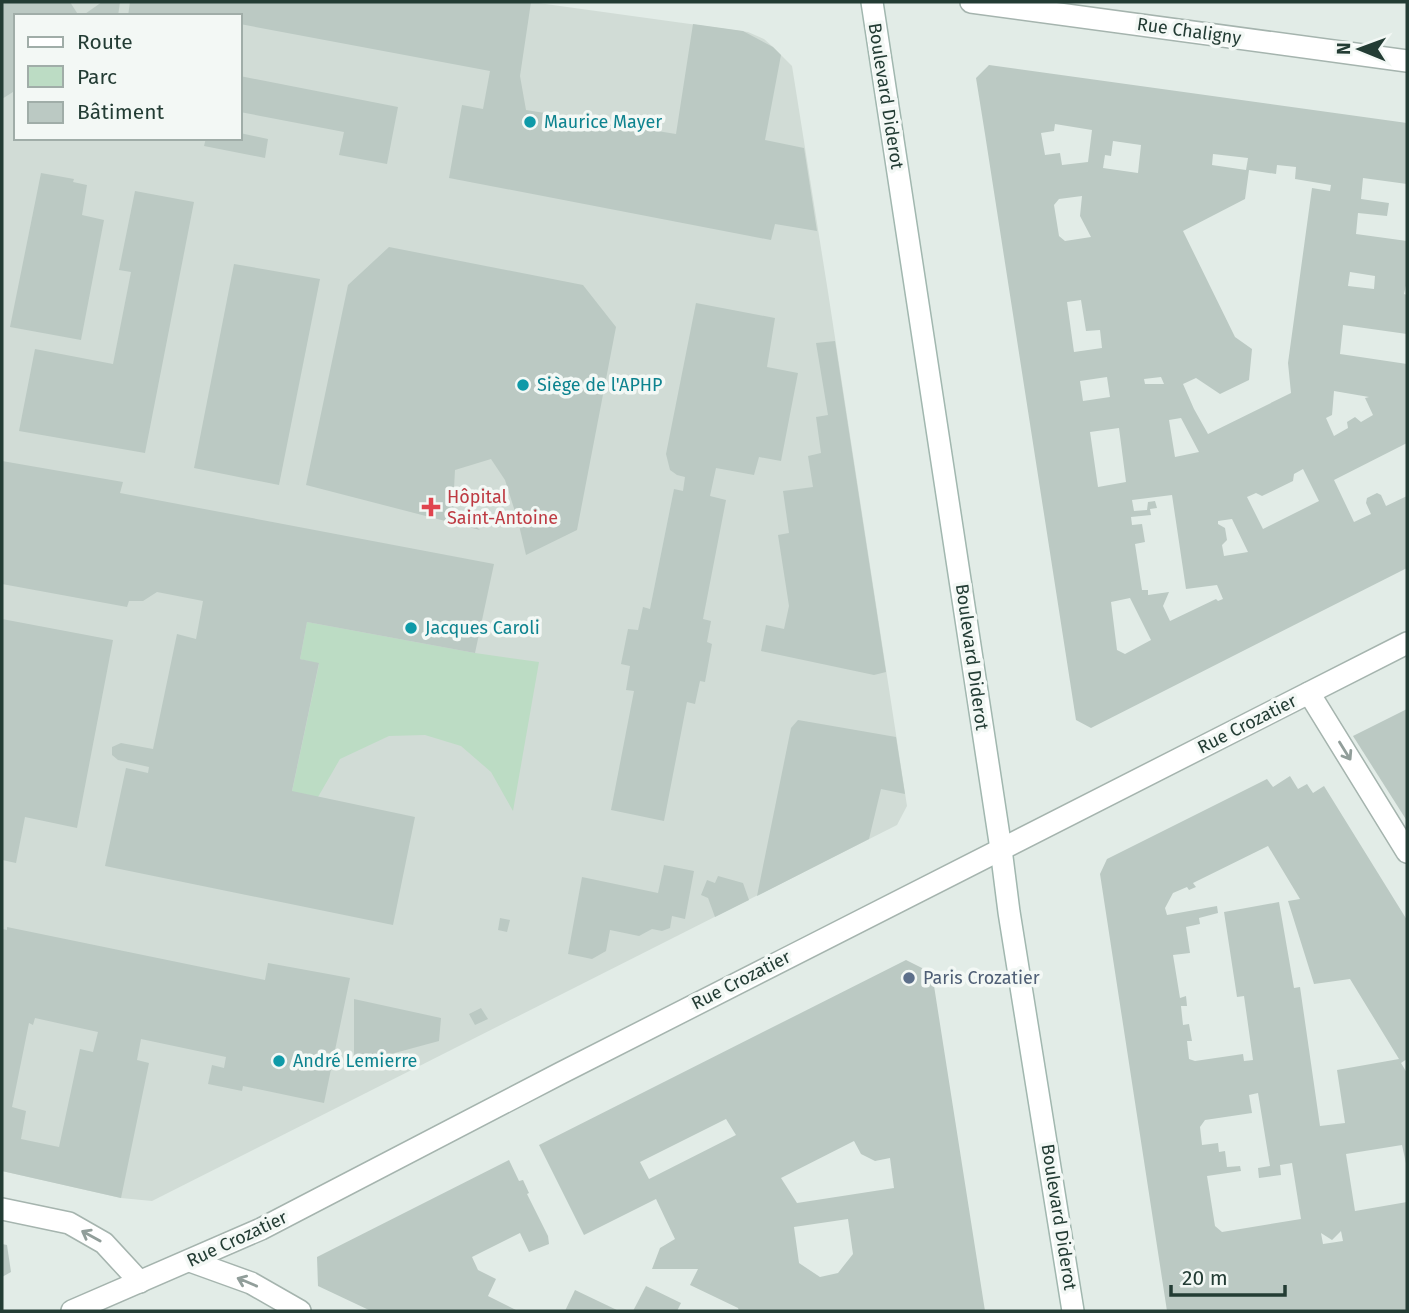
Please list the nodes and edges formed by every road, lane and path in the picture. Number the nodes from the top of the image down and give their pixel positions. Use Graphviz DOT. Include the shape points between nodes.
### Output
graph roads {
  1 [pos="872,2"];
  2 [pos="971,2"];
  3 [pos="1407,61"];
  4 [pos="1407,643"];
  5 [pos="1309,693"];
  6 [pos="1002,849"];
  7 [pos="1407,852"];
  8 [pos="2,1209"];
  9 [pos="190,1261"];
  10 [pos="140,1282"];
  11 [pos="72,1311"];
  12 [pos="300,1311"];
  13 [pos="1073,1311"];
  1 -- 6 [label="street, Boulevard Diderot"];
  2 -- 3 [label="street, Rue Chaligny"];
  4 -- 5 [label="street, Rue Crozatier"];
  5 -- 6 [label="street, Rue Crozatier"];
  5 -- 7 [label="street, one-way"];
  6 -- 9 [label="street, Rue Crozatier" via="261,1229"];
  6 -- 13 [label="street, Boulevard Diderot"];
  10 -- 8 [label="street, one-way" via="104,1242 69,1223"];
  9 -- 10 [label="street, Rue Crozatier"];
  12 -- 9 [label="street, one-way" via="251,1283"];
  10 -- 11 [label="street, Rue Crozatier"];
}
